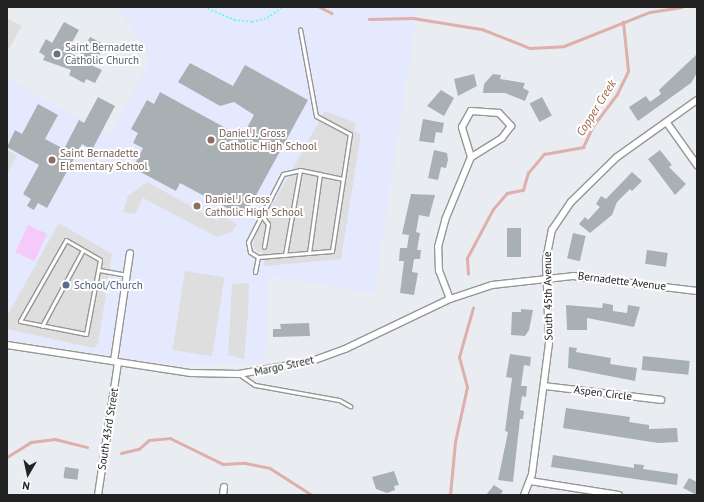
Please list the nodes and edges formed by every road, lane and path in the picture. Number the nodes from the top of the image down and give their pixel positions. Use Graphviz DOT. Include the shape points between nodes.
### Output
graph roads {
  1 [pos="204,7"];
  2 [pos="283,7"];
  3 [pos="300,29"];
  4 [pos="697,100"];
  5 [pos="667,123"];
  6 [pos="471,157"];
  7 [pos="697,165"];
  8 [pos="300,170"];
  9 [pos="320,174"];
  10 [pos="342,179"];
  11 [pos="262,216"];
  12 [pos="264,247"];
  13 [pos="83,250"];
  14 [pos="130,253"];
  15 [pos="310,253"];
  16 [pos="285,255"];
  17 [pos="258,257"];
  18 [pos="99,270"];
  19 [pos="255,272"];
  20 [pos="126,275"];
  21 [pos="546,276"];
  22 [pos="697,291"];
  23 [pos="450,299"];
  24 [pos="42,326"];
  25 [pos="7,346"];
  26 [pos="116,362"];
  27 [pos="239,374"];
  28 [pos="544,386"];
  29 [pos="661,400"];
  30 [pos="350,406"];
  31 [pos="530,481"];
  32 [pos="224,487"];
  33 [pos="600,494"];
  34 [pos="98,495"];
  35 [pos="223,495"];
  36 [pos="524,495"];
  37 [pos="619,495"];
  1 -- 2 [label="path" via="234,20 252,22 268,18"];
  3 -- 10 [label="lane" via="316,116 350,134"];
  4 -- 5 [label="street, South 45th Avenue"];
  5 -- 7 [label="street"];
  5 -- 21 [label="street, South 45th Avenue" via="617,157 571,202 552,230 547,244"];
  6 -- 6 [label="street" via="502,138 511,126 510,120 499,113 471,111 462,127"];
  6 -- 23 [label="street" via="444,220 438,247 440,271"];
  8 -- 9 [label="lane"];
  8 -- 11 [label="lane" via="283,174"];
  8 -- 16 [label="lane"];
  9 -- 10 [label="lane"];
  9 -- 15 [label="lane"];
  10 -- 15 [label="lane" via="332,251"];
  11 -- 12 [label="lane" via="268,224"];
  11 -- 17 [label="lane" via="248,242 250,252"];
  13 -- 18 [label="lane" via="100,260"];
  13 -- 24 [label="lane"];
  13 -- 24 [label="lane" via="66,240 20,321"];
  14 -- 20 [label="street, South 43rd Street"];
  15 -- 16 [label="lane"];
  16 -- 17 [label="lane"];
  17 -- 19 [label="lane"];
  18 -- 20 [label="lane"];
  18 -- 24 [label="lane" via="86,334"];
  20 -- 26 [label="street, South 43rd Street"];
  21 -- 22 [label="street, Bernadette Avenue" via="595,277"];
  21 -- 23 [label="street, Margo Street" via="492,285"];
  21 -- 28 [label="street, South 45th Avenue" via="550,343"];
  23 -- 27 [label="street, Margo Street" via="345,350 305,363"];
  25 -- 26 [label="street, Margo Street"];
  26 -- 27 [label="street, Margo Street" via="191,373"];
  26 -- 34 [label="street, South 43rd Street"];
  27 -- 30 [label="lane" via="255,385 339,400"];
  28 -- 29 [label="street, Aspen Circle"];
  28 -- 31 [label="street, South 45th Avenue"];
  31 -- 33 [label="street"];
  31 -- 36 [label="street, South 45th Avenue"];
  32 -- 35 [label="street"];
  33 -- 37 [label="street"];
}
